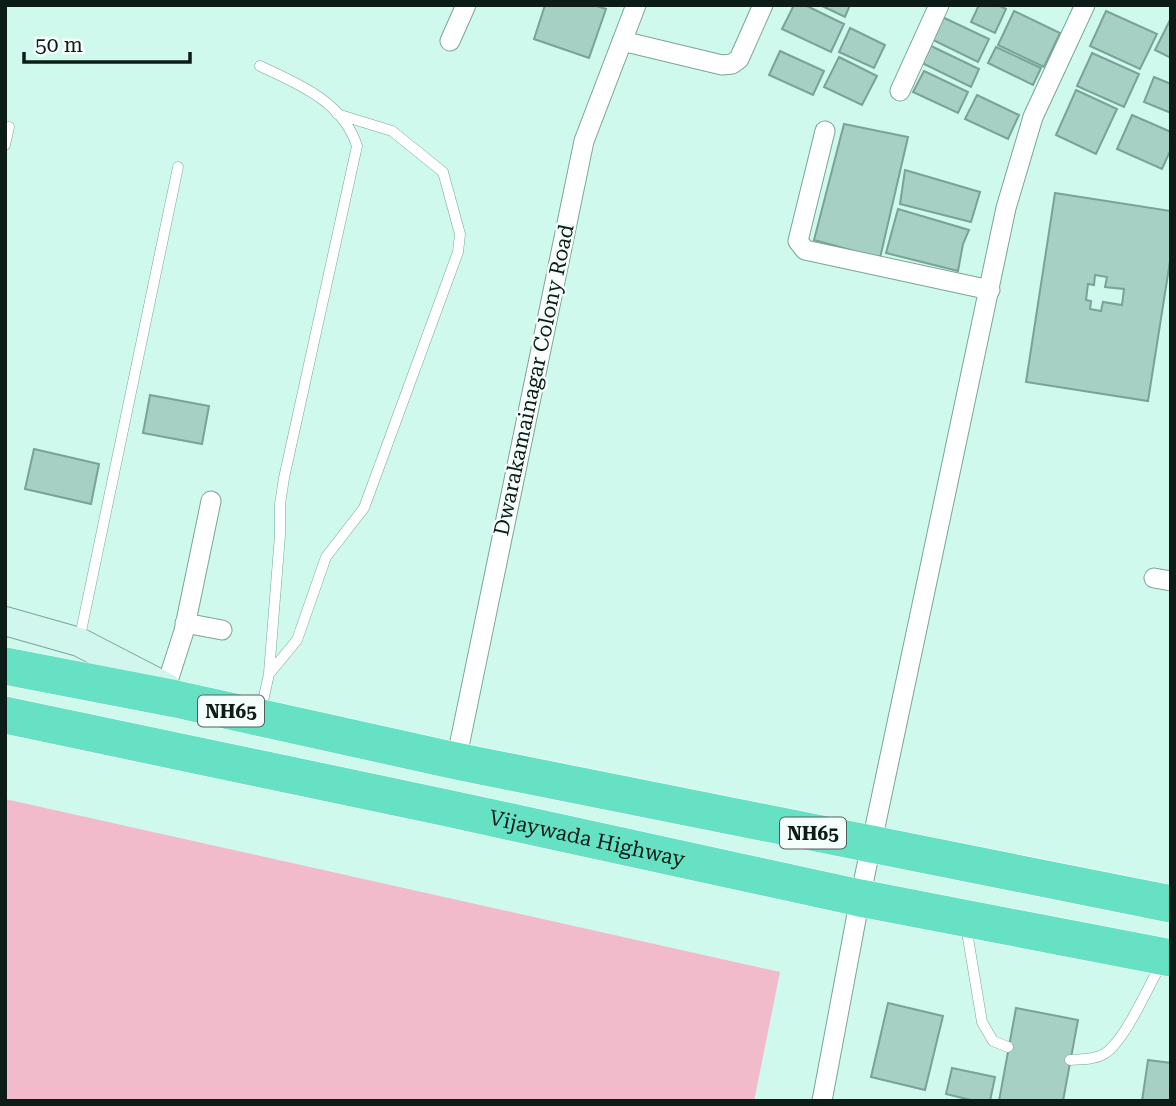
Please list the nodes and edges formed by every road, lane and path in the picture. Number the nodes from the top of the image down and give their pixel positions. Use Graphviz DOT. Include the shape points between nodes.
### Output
graph roads {
  1 [pos="466,5"];
  2 [pos="635,5"];
  3 [pos="763,5"];
  4 [pos="939,5"];
  5 [pos="1085,5"];
  6 [pos="450,41"];
  7 [pos="622,41"];
  8 [pos="260,66"];
  9 [pos="900,91"];
  10 [pos="337,114"];
  11 [pos="9,127"];
  12 [pos="825,131"];
  13 [pos="5,145"];
  14 [pos="178,167"];
  15 [pos="990,290"];
  16 [pos="211,501"];
  17 [pos="5,621"];
  18 [pos="185,623"];
  19 [pos="222,630"];
  20 [pos="79,642"];
  21 [pos="5,666"];
  22 [pos="269,674"];
  23 [pos="171,693"];
  24 [pos="5,715"];
  25 [pos="260,717"];
  26 [pos="456,761"];
  27 [pos="873,845"];
  28 [pos="860,898"];
  29 [pos="1171,904"];
  30 [pos="964,919"];
  31 [pos="1168,958"];
  32 [pos="1008,1047"];
  33 [pos="1070,1060"];
  34 [pos="822,1101"];
  1 -- 6 [label="street"];
  2 -- 7 [label="street, Dwarakamainagar Colony Road"];
  3 -- 7 [label="street" via="732,64"];
  4 -- 9 [label="street"];
  5 -- 15 [label="street" via="1033,117 1006,208"];
  7 -- 26 [label="street, Dwarakamainagar Colony Road" via="584,141"];
  8 -- 10 [label="lane" via="307,88"];
  10 -- 22 [label="lane" via="353,134 356,146 284,478"];
  10 -- 22 [label="lane" via="392,131 443,172 460,234 458,252 364,508 326,557 297,640"];
  11 -- 13 [label="lane"];
  12 -- 15 [label="street" via="800,246"];
  14 -- 20 [label="lane"];
  15 -- 27 [label="street"];
  16 -- 18 [label="street"];
  17 -- 20 [label="street"];
  18 -- 19 [label="street"];
  18 -- 23 [label="street"];
  20 -- 23 [label="street"];
  21 -- 23 [label="highway, NH65"];
  22 -- 25 [label="lane"];
  23 -- 25 [label="highway, NH65"];
  24 -- 28 [label="highway, Vijaywada Highway / NH65"];
  25 -- 26 [label="highway, NH65"];
  26 -- 27 [label="highway, NH65"];
  27 -- 28 [label="street"];
  27 -- 29 [label="highway, NH65"];
  28 -- 30 [label="highway, Vijaywada Highway / NH65"];
  28 -- 34 [label="street"];
  30 -- 31 [label="highway, Vijaywada Highway / NH65"];
  30 -- 32 [label="lane" via="982,1022 993,1041"];
  31 -- 33 [label="lane" via="1117,1042 1103,1054"];
}
